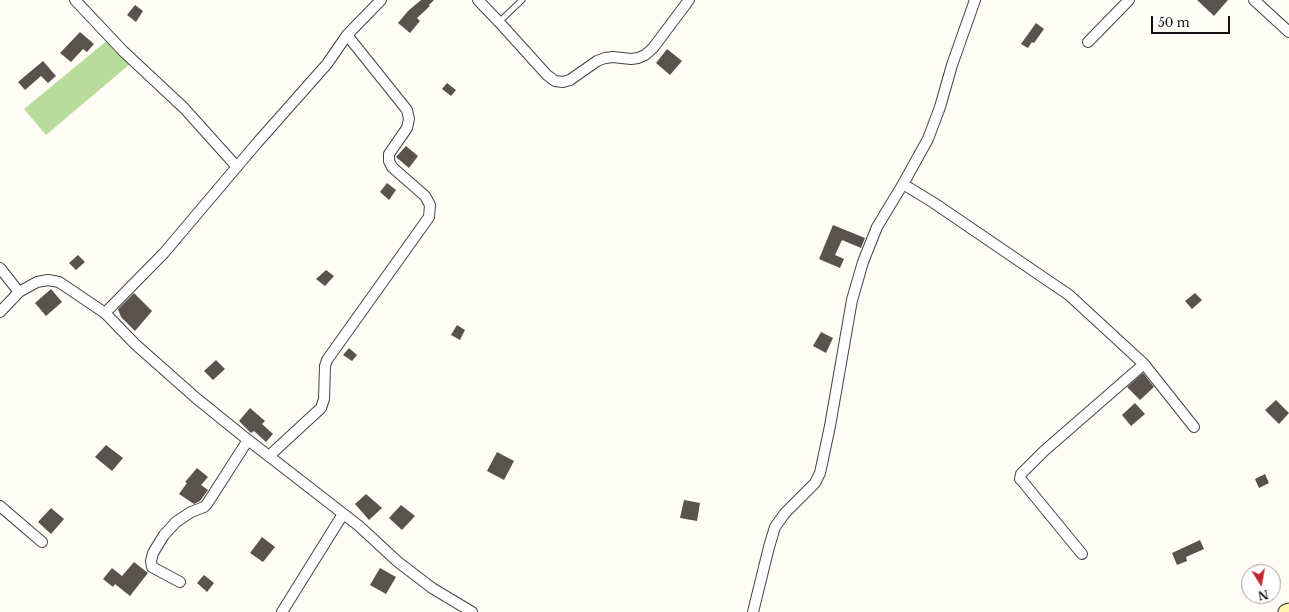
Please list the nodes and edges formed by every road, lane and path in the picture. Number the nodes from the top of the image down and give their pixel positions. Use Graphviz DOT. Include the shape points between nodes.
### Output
graph roads {
  1 [pos="75,0"];
  2 [pos="381,0"];
  3 [pos="478,0"];
  4 [pos="522,0"];
  5 [pos="689,0"];
  6 [pos="975,0"];
  7 [pos="1129,0"];
  8 [pos="1254,0"];
  9 [pos="499,22"];
  10 [pos="1289,32"];
  11 [pos="347,35"];
  12 [pos="1088,42"];
  13 [pos="237,167"];
  14 [pos="903,184"];
  15 [pos="0,268"];
  16 [pos="19,292"];
  17 [pos="0,312"];
  18 [pos="105,313"];
  19 [pos="1144,364"];
  20 [pos="1194,427"];
  21 [pos="248,440"];
  22 [pos="270,456"];
  23 [pos="0,506"];
  24 [pos="343,514"];
  25 [pos="42,542"];
  26 [pos="1082,554"];
  27 [pos="180,582"];
  28 [pos="1289,611"];
  29 [pos="282,612"];
  30 [pos="472,612"];
  31 [pos="753,612"];
  32 [pos="1286,612"];
  1 -- 13 [label="street" via="123,51 184,108"];
  2 -- 11 [label="street"];
  3 -- 9 [label="street"];
  4 -- 9 [label="lane"];
  5 -- 9 [label="street" via="645,55 631,59 605,58 563,82 555,81 547,75"];
  6 -- 14 [label="street" via="928,139"];
  7 -- 12 [label="street"];
  8 -- 10 [label="street"];
  11 -- 13 [label="street" via="327,64"];
  11 -- 22 [label="street" via="406,110 410,119 407,128 389,154 389,161 392,167 425,196 430,205 429,217 327,360 324,366 324,399 321,408"];
  13 -- 18 [label="street" via="164,253"];
  14 -- 19 [label="street" via="1069,295"];
  14 -- 31 [label="street" via="877,227 852,300 820,473 815,483 785,513 775,527"];
  15 -- 16 [label="street"];
  16 -- 17 [label="street"];
  16 -- 18 [label="street" via="37,282 59,282"];
  18 -- 21 [label="street" via="135,344 190,393"];
  19 -- 20 [label="street"];
  19 -- 26 [label="street" via="1021,474 1020,479"];
  21 -- 22 [label="street"];
  21 -- 27 [label="street" via="207,504 176,522 153,553 152,567"];
  22 -- 24 [label="street"];
  23 -- 25 [label="street"];
  24 -- 29 [label="street"];
  24 -- 30 [label="street" via="432,588"];
  28 -- 32 [label="main road"];
}
